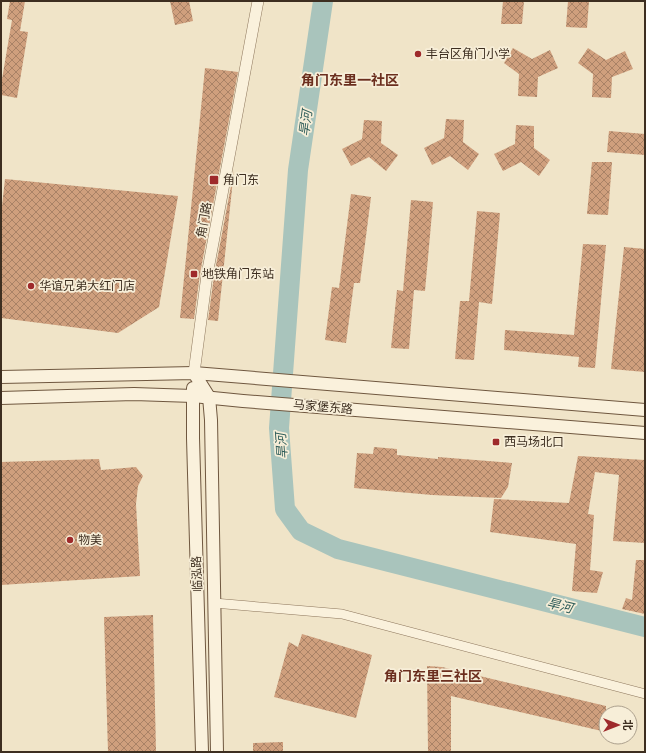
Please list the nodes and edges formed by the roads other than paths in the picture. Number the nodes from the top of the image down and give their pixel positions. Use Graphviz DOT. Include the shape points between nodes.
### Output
graph roads {
  1 [pos="258,1"];
  2 [pos="194,373"];
  3 [pos="1,378"];
  4 [pos="193,396"];
  5 [pos="208,397"];
  6 [pos="1,398"];
  7 [pos="645,410"];
  8 [pos="645,433"];
  9 [pos="214,603"];
  10 [pos="645,694"];
  11 [pos="202,752"];
  12 [pos="217,752"];
  1 -- 2 [label="street, 角门路" via="207,275"];
  2 -- 3 [label="main road, 马家堡东路"];
  2 -- 4 [label="main road, 临泓路"];
  2 -- 5 [label="main road"];
  2 -- 7 [label="main road, 马家堡东路"];
  4 -- 5 [label="main road, 马家堡东路"];
  4 -- 6 [label="main road, 马家堡东路" via="134,394"];
  4 -- 11 [label="main road, 临泓路"];
  5 -- 8 [label="main road, 马家堡东路"];
  5 -- 9 [label="main road, 临泓路" via="211,420"];
  9 -- 10 [label="street" via="342,614"];
  9 -- 12 [label="main road, 临泓路"];
}
